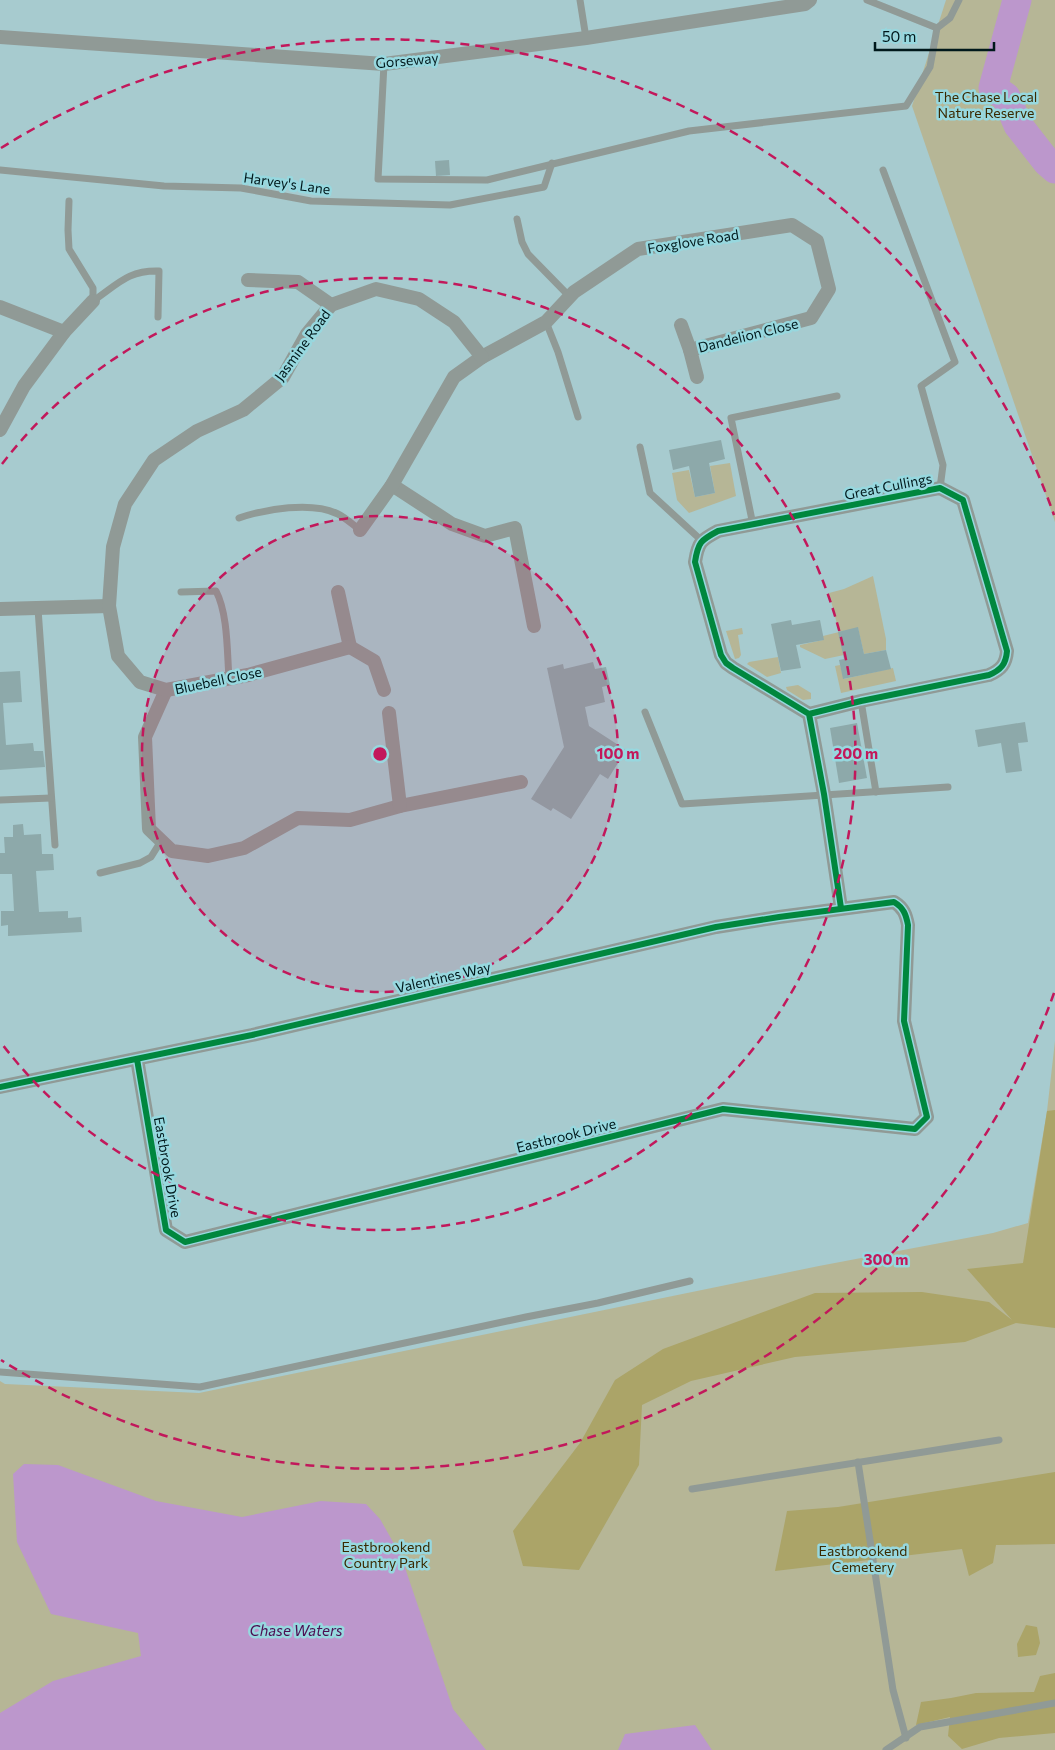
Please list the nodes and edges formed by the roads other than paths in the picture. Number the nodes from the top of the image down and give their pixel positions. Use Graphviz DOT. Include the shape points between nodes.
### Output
graph roads {
  1 [pos="580,0"];
  2 [pos="810,0"];
  3 [pos="867,0"];
  4 [pos="960,0"];
  5 [pos="937,28"];
  6 [pos="0,37"];
  7 [pos="586,38"];
  8 [pos="384,64"];
  9 [pos="552,163"];
  10 [pos="0,170"];
  11 [pos="883,170"];
  12 [pos="69,201"];
  13 [pos="517,219"];
  14 [pos="817,241"];
  15 [pos="248,280"];
  16 [pos="570,297"];
  17 [pos="93,301"];
  18 [pos="331,305"];
  19 [pos="0,308"];
  20 [pos="158,317"];
  21 [pos="546,322"];
  22 [pos="682,325"];
  23 [pos="64,332"];
  24 [pos="690,350"];
  25 [pos="482,356"];
  26 [pos="697,377"];
  27 [pos="837,396"];
  28 [pos="578,417"];
  29 [pos="0,430"];
  30 [pos="640,447"];
  31 [pos="392,484"];
  32 [pos="940,488"];
  33 [pos="239,518"];
  34 [pos="753,525"];
  35 [pos="360,530"];
  36 [pos="701,540"];
  37 [pos="181,592"];
  38 [pos="338,592"];
  39 [pos="109,606"];
  40 [pos="0,609"];
  41 [pos="38,609"];
  42 [pos="534,626"];
  43 [pos="350,647"];
  44 [pos="229,678"];
  45 [pos="166,690"];
  46 [pos="384,690"];
  47 [pos="860,701"];
  48 [pos="645,712"];
  49 [pos="389,713"];
  50 [pos="809,714"];
  51 [pos="521,782"];
  52 [pos="948,787"];
  53 [pos="876,792"];
  54 [pos="824,794"];
  55 [pos="51,798"];
  56 [pos="0,800"];
  57 [pos="400,806"];
  58 [pos="161,841"];
  59 [pos="55,845"];
  60 [pos="100,873"];
  61 [pos="894,902"];
  62 [pos="841,908"];
  63 [pos="137,1059"];
  64 [pos="0,1087"];
  65 [pos="690,1281"];
  66 [pos="0,1372"];
  67 [pos="999,1440"];
  68 [pos="858,1462"];
  69 [pos="692,1489"];
  70 [pos="1055,1703"];
  71 [pos="906,1738"];
  72 [pos="886,1750"];
  1 -- 7 [label="lane"];
  2 -- 7 [label="street, Gorseway" via="806,4"];
  3 -- 5 [label="lane"];
  4 -- 5 [label="lane" via="950,18"];
  5 -- 9 [label="lane" via="930,67 906,106 689,131"];
  6 -- 8 [label="street, Gorseway"];
  7 -- 8 [label="street, Gorseway"];
  8 -- 9 [label="lane" via="378,180 487,180"];
  9 -- 10 [label="lane, Harvey's Lane" via="544,187 450,206 311,201 241,188 164,186"];
  11 -- 32 [label="lane, Great Cullings" via="956,362 921,386 943,465"];
  12 -- 17 [label="lane" via="69,249 93,288"];
  13 -- 16 [label="lane" via="528,254"];
  14 -- 16 [label="street, Foxglove Road" via="792,225 638,249"];
  14 -- 24 [label="street, Dandelion Close" via="829,289 812,318"];
  15 -- 18 [label="street" via="298,282"];
  16 -- 21 [label="street, Foxglove Road"];
  17 -- 20 [label="lane" via="132,274 159,272"];
  17 -- 23 [label="street"];
  18 -- 25 [label="street, Jasmine Road" via="376,289 420,299 454,322"];
  18 -- 39 [label="street, Jasmine Road" via="307,334 282,377 242,410 198,431 154,460 125,504 112,547"];
  19 -- 23 [label="street"];
  21 -- 25 [label="street, Foxglove Road"];
  21 -- 28 [label="lane"];
  22 -- 24 [label="street, Dandelion Close"];
  23 -- 29 [label="street" via="24,386"];
  24 -- 26 [label="street, Dandelion Close"];
  25 -- 31 [label="street, Foxglove Road" via="454,377"];
  27 -- 34 [label="lane" via="731,418"];
  30 -- 36 [label="lane" via="650,493"];
  31 -- 35 [label="street, Foxglove Road"];
  31 -- 42 [label="street" via="452,524 485,536 515,528"];
  32 -- 34 [label="street, Great Cullings"];
  32 -- 47 [label="street, Great Cullings" via="963,500 1007,651 1006,661 989,675"];
  33 -- 35 [label="lane" via="276,508 322,509 338,514"];
  34 -- 36 [label="street, Great Cullings" via="718,531"];
  36 -- 50 [label="street" via="695,562 721,656 733,668"];
  37 -- 44 [label="lane" via="216,591 224,618"];
  38 -- 43 [label="street"];
  39 -- 41 [label="street"];
  39 -- 45 [label="street, Bluebell Close" via="118,656 140,682"];
  40 -- 41 [label="street"];
  41 -- 55 [label="lane"];
  43 -- 44 [label="street, Bluebell Close"];
  43 -- 46 [label="street" via="374,661"];
  44 -- 45 [label="street, Bluebell Close"];
  45 -- 58 [label="street" via="145,737 149,829"];
  47 -- 50 [label="street, Great Cullings"];
  47 -- 53 [label="lane"];
  48 -- 54 [label="lane" via="682,804"];
  49 -- 57 [label="street"];
  50 -- 54 [label="street"];
  51 -- 57 [label="street"];
  52 -- 53 [label="lane"];
  53 -- 54 [label="lane"];
  54 -- 62 [label="street"];
  55 -- 56 [label="lane"];
  55 -- 59 [label="lane"];
  57 -- 58 [label="street" via="350,820 298,818 244,848 208,856 172,851"];
  58 -- 60 [label="lane" via="151,857 140,863"];
  61 -- 62 [label="street, Valentines Way"];
  61 -- 63 [label="street, Eastbrook Drive" via="901,906 908,926 904,1021 927,1117 914,1129 723,1109 185,1242 166,1230"];
  62 -- 63 [label="street, Valentines Way" via="716,927"];
  63 -- 64 [label="street, Valentines Way"];
  65 -- 66 [label="lane" via="200,1387"];
  67 -- 68 [label="lane"];
  68 -- 69 [label="lane"];
  68 -- 71 [label="lane" via="893,1690"];
  70 -- 71 [label="lane" via="920,1727"];
  71 -- 72 [label="lane"];
}
